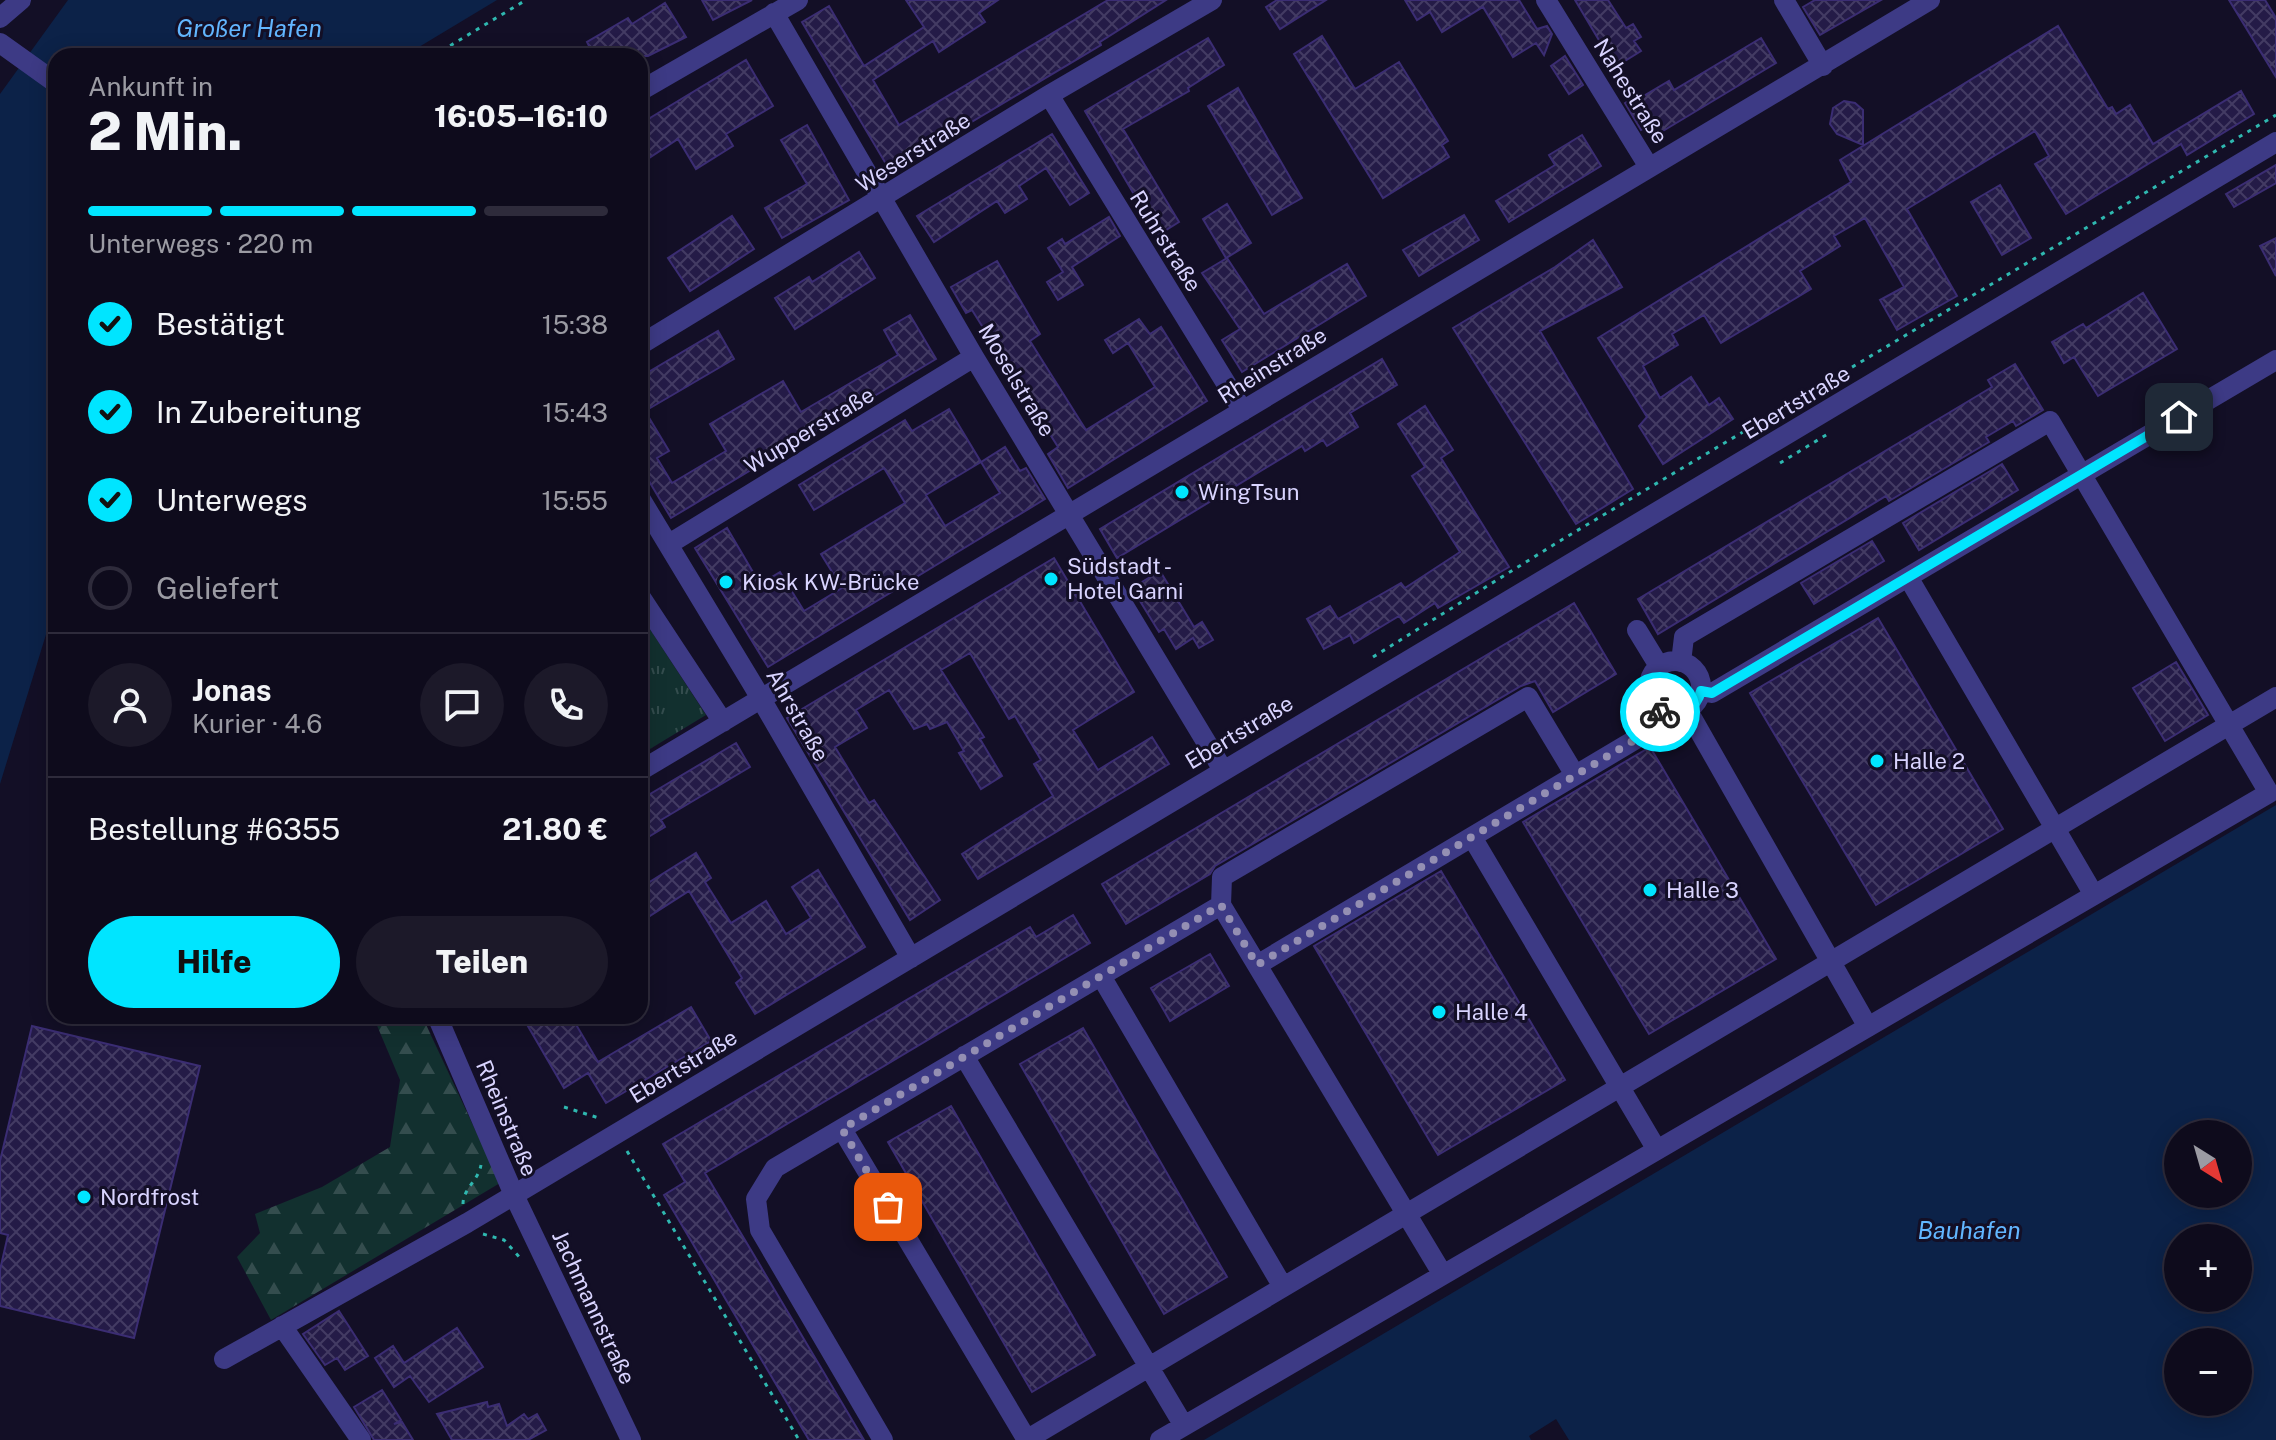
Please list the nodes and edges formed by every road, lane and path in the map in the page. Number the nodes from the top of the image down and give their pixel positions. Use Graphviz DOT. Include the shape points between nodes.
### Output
graph roads {
  1 [pos="21,0"];
  2 [pos="526,0"];
  3 [pos="798,0"];
  4 [pos="1212,0"];
  5 [pos="1546,0"];
  6 [pos="1784,0"];
  7 [pos="1930,0"];
  8 [pos="774,13"];
  9 [pos="0,18"];
  10 [pos="0,43"];
  11 [pos="446,48"];
  12 [pos="1823,66"];
  13 [pos="48,77"];
  14 [pos="648,86"];
  15 [pos="1049,95"];
  16 [pos="2276,142"];
  17 [pos="1649,167"];
  18 [pos="884,198"];
  19 [pos="648,340"];
  20 [pos="974,357"];
  21 [pos="2276,360"];
  22 [pos="1243,411"];
  23 [pos="2082,475"];
  24 [pos="648,511"];
  25 [pos="1070,516"];
  26 [pos="669,544"];
  27 [pos="1908,577"];
  28 [pos="648,608"];
  29 [pos="1637,630"];
  30 [pos="1681,662"];
  31 [pos="1659,666"];
  32 [pos="1701,691"];
  33 [pos="2276,697"];
  34 [pos="761,699"];
  35 [pos="1661,710"];
  36 [pos="1688,711"];
  37 [pos="723,722"];
  38 [pos="2229,725"];
  39 [pos="648,766"];
  40 [pos="1223,770"];
  41 [pos="1575,775"];
  42 [pos="2272,791"];
  43 [pos="2055,828"];
  44 [pos="1472,837"];
  45 [pos="2094,895"];
  46 [pos="1221,905"];
  47 [pos="911,958"];
  48 [pos="1830,962"];
  49 [pos="1257,965"];
  50 [pos="1101,976"];
  51 [pos="440,1024"];
  52 [pos="1868,1027"];
  53 [pos="964,1056"];
  54 [pos="1621,1087"];
  55 [pos="564,1107"];
  56 [pos="613,1128"];
  57 [pos="842,1129"];
  58 [pos="1657,1150"];
  59 [pos="514,1195"];
  60 [pos="1406,1214"];
  61 [pos="1443,1275"];
  62 [pos="1283,1287"];
  63 [pos="282,1326"];
  64 [pos="224,1359"];
  65 [pos="1149,1367"];
  66 [pos="1184,1426"];
  67 [pos="361,1440"];
  68 [pos="631,1440"];
  69 [pos="799,1440"];
  70 [pos="883,1440"];
  71 [pos="1027,1440"];
  72 [pos="1160,1440"];
  1 -- 9 [label="street"];
  2 -- 11 [label="path"];
  3 -- 8 [label="street"];
  4 -- 15 [label="street, Weserstraße"];
  5 -- 17 [label="street, Nahestraße"];
  6 -- 12 [label="street"];
  7 -- 12 [label="street, Rheinstraße"];
  8 -- 14 [label="street"];
  8 -- 18 [label="street, Moselstraße"];
  10 -- 13 [label="street"];
  12 -- 17 [label="street, Rheinstraße"];
  15 -- 18 [label="street, Weserstraße"];
  15 -- 22 [label="street, Ruhrstraße"];
  16 -- 40 [label="street, Ebertstraße"];
  17 -- 22 [label="street, Rheinstraße"];
  18 -- 19 [label="street, Weserstraße"];
  18 -- 20 [label="street, Moselstraße"];
  20 -- 25 [label="street, Moselstraße"];
  20 -- 26 [label="street, Wupperstraße"];
  21 -- 23 [label="street"];
  22 -- 25 [label="street, Rheinstraße"];
  23 -- 27 [label="street"];
  23 -- 30 [label="street" via="2050,421 1684,637"];
  23 -- 38 [label="street"];
  24 -- 26 [label="street, Ahrstraße"];
  25 -- 34 [label="street, Rheinstraße"];
  25 -- 40 [label="street, Moselstraße"];
  26 -- 34 [label="street, Ahrstraße"];
  27 -- 32 [label="street" via="1712,693"];
  27 -- 43 [label="street"];
  28 -- 37 [label="street"];
  29 -- 31 [label="street"];
  30 -- 31 [label="street"];
  30 -- 32 [label="street" via="1694,669"];
  31 -- 35 [label="street" via="1649,688"];
  32 -- 36 [label="street"];
  33 -- 38 [label="street"];
  34 -- 37 [label="street, Rheinstraße"];
  34 -- 47 [label="street, Ahrstraße"];
  35 -- 36 [label="street"];
  35 -- 41 [label="street" via="1658,726"];
  36 -- 48 [label="street"];
  37 -- 39 [label="street, Rheinstraße"];
  38 -- 42 [label="street"];
  38 -- 43 [label="street"];
  40 -- 47 [label="street, Ebertstraße"];
  41 -- 44 [label="street"];
  41 -- 46 [label="street" via="1528,697 1222,877"];
  42 -- 45 [label="street"];
  43 -- 45 [label="street"];
  43 -- 48 [label="street"];
  44 -- 49 [label="street"];
  44 -- 54 [label="street"];
  45 -- 52 [label="street"];
  46 -- 49 [label="street"];
  46 -- 50 [label="street"];
  47 -- 56 [label="street, Ebertstraße"];
  48 -- 52 [label="street"];
  48 -- 54 [label="street"];
  49 -- 60 [label="street"];
  50 -- 53 [label="street"];
  50 -- 62 [label="street"];
  51 -- 59 [label="street, Rheinstraße"];
  52 -- 58 [label="street"];
  53 -- 57 [label="street"];
  53 -- 65 [label="street"];
  54 -- 58 [label="street"];
  54 -- 60 [label="street"];
  55 -- 56 [label="path"];
  56 -- 59 [label="street, Ebertstraße"];
  56 -- 69 [label="path"];
  57 -- 70 [label="street" via="775,1168 756,1199 760,1230"];
  57 -- 71 [label="street"];
  58 -- 61 [label="street"];
  59 -- 63 [label="street, Ebertstraße"];
  59 -- 68 [label="street, Jachmannstraße"];
  60 -- 61 [label="street"];
  60 -- 62 [label="street"];
  61 -- 66 [label="street"];
  62 -- 65 [label="street"];
  63 -- 64 [label="street, Ebertstraße"];
  63 -- 67 [label="street"];
  65 -- 66 [label="street"];
  65 -- 71 [label="street"];
  66 -- 72 [label="street"];
}
